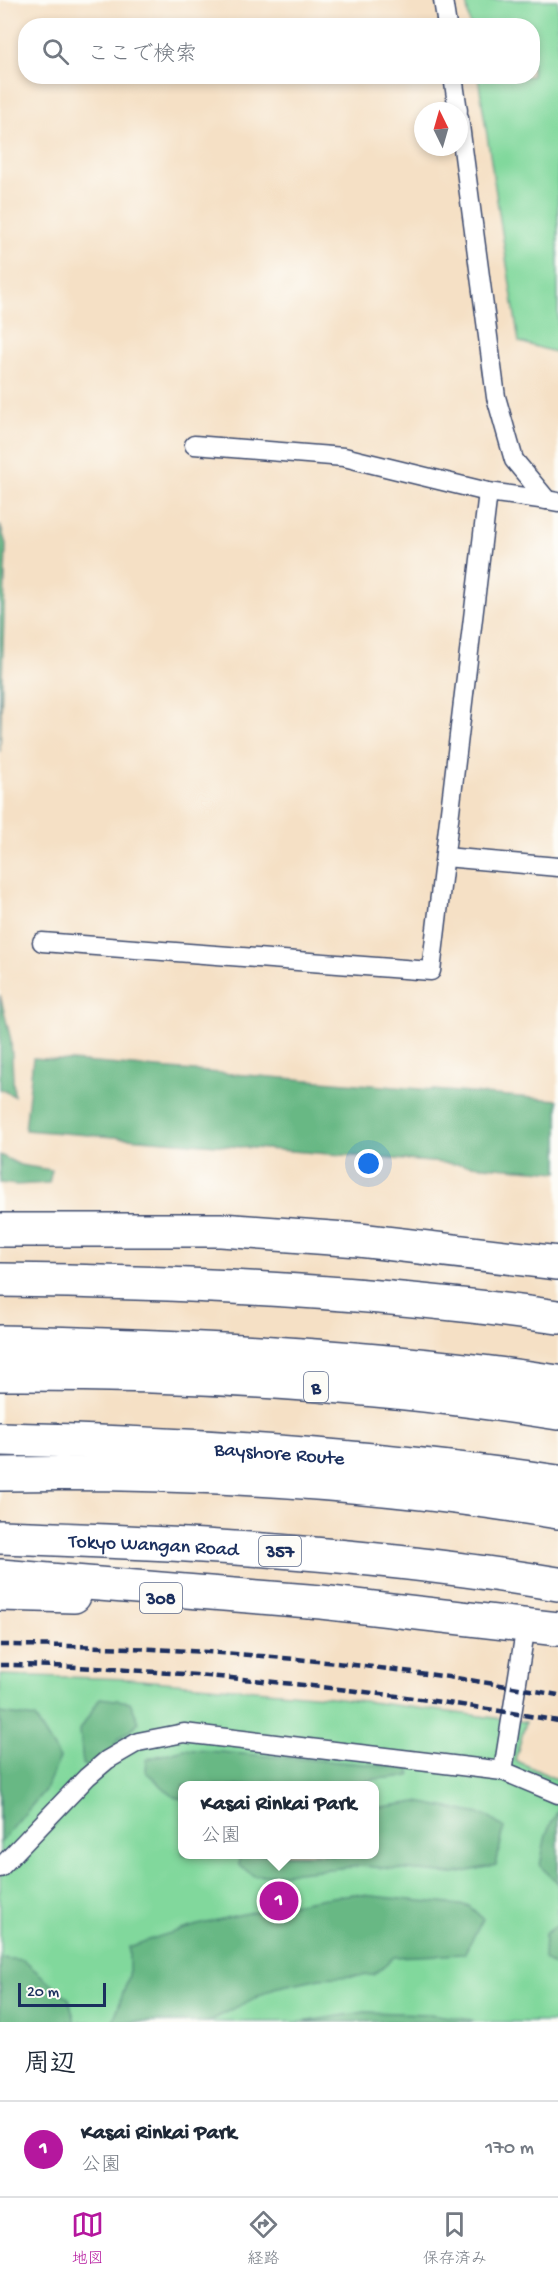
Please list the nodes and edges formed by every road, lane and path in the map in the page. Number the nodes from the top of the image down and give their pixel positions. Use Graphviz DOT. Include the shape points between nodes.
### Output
graph roads {
  1 [pos="443,0"];
  2 [pos="446,18"];
  3 [pos="454,84"];
  4 [pos="457,102"];
  5 [pos="464,156"];
  6 [pos="194,445"];
  7 [pos="488,492"];
  8 [pos="552,501"];
  9 [pos="445,857"];
  10 [pos="558,867"];
  11 [pos="42,942"];
  12 [pos="0,1230"];
  13 [pos="558,1263"];
  14 [pos="0,1280"];
  15 [pos="558,1317"];
  16 [pos="0,1342"];
  17 [pos="72,1359"];
  18 [pos="0,1368"];
  19 [pos="0,1374"];
  20 [pos="558,1383"];
  21 [pos="558,1413"];
  22 [pos="0,1439"];
  23 [pos="72,1440"];
  24 [pos="0,1449"];
  25 [pos="360,1457"];
  26 [pos="0,1474"];
  27 [pos="558,1482"];
  28 [pos="558,1498"];
  29 [pos="558,1512"];
  30 [pos="0,1537"];
  31 [pos="0,1576"];
  32 [pos="558,1584"];
  33 [pos="0,1594"];
  34 [pos="321,1602"];
  35 [pos="526,1625"];
  36 [pos="558,1629"];
  37 [pos="503,1771"];
  38 [pos="558,1794"];
  39 [pos="0,1868"];
  1 -- 2 [label="lane"];
  3 -- 4 [label="lane"];
  5 -- 8 [label="lane" via="496,397 514,460"];
  6 -- 7 [label="lane" via="344,457"];
  7 -- 8 [label="lane"];
  7 -- 9 [label="lane"];
  9 -- 10 [label="lane"];
  9 -- 11 [label="lane" via="431,971"];
  12 -- 13 [label="main road" via="221,1230 359,1240"];
  14 -- 15 [label="main road" via="223,1286 386,1298"];
  16 -- 17 [label="main road"];
  17 -- 18 [label="main road"];
  17 -- 19 [label="main road, B"];
  17 -- 20 [label="main road" via="235,1350 392,1362"];
  17 -- 21 [label="main road, B" via="233,1380 388,1392"];
  22 -- 23 [label="main road, Bayshore Route"];
  23 -- 24 [label="main road"];
  23 -- 25 [label="main road, Bayshore Route"];
  25 -- 27 [label="main road, Bayshore Route"];
  25 -- 28 [label="main road" via="424,1479"];
  26 -- 29 [label="main road" via="72,1472 356,1487"];
  30 -- 32 [label="main road, Tokyo Wangan Road / 357" via="294,1552"];
  31 -- 34 [label="main road"];
  33 -- 34 [label="main road, 308"];
  34 -- 35 [label="main road"];
  35 -- 36 [label="main road"];
  35 -- 37 [label="lane"];
  37 -- 38 [label="lane"];
  37 -- 39 [label="lane" via="184,1732 158,1736 138,1742 107,1760"];
}
